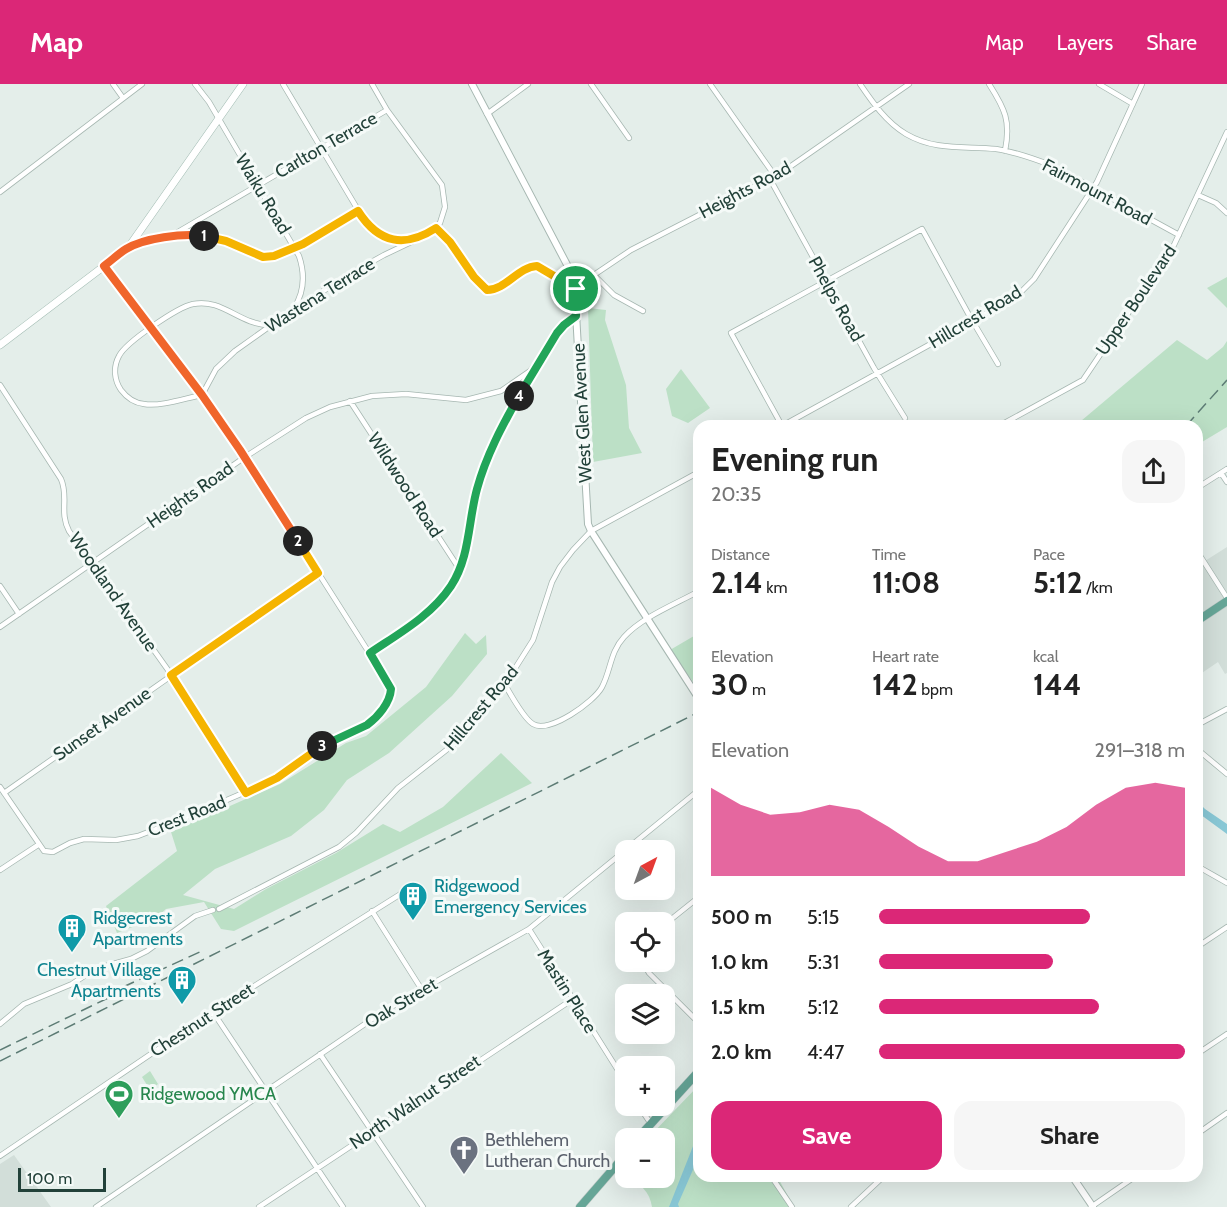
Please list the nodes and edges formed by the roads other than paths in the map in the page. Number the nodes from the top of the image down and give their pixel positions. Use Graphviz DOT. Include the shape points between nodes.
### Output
graph roads {
  1 [pos="113,84"];
  2 [pos="142,84"];
  3 [pos="195,84"];
  4 [pos="243,84"];
  5 [pos="283,84"];
  6 [pos="372,84"];
  7 [pos="472,84"];
  8 [pos="528,84"];
  9 [pos="591,84"];
  10 [pos="710,84"];
  11 [pos="860,84"];
  12 [pos="909,84"];
  13 [pos="989,84"];
  14 [pos="1099,84"];
  15 [pos="1142,84"];
  16 [pos="123,98"];
  17 [pos="1133,104"];
  18 [pos="876,107"];
  19 [pos="387,110"];
  20 [pos="487,114"];
  21 [pos="218,119"];
  22 [pos="1227,132"];
  23 [pos="629,138"];
  24 [pos="321,148"];
  25 [pos="1005,151"];
  26 [pos="773,177"];
  27 [pos="258,185"];
  28 [pos="1093,188"];
  29 [pos="0,192"];
  30 [pos="1198,195"];
  31 [pos="358,211"];
  32 [pos="1227,213"];
  33 [pos="436,228"];
  34 [pos="1179,235"];
  35 [pos="171,236"];
  36 [pos="415,240"];
  37 [pos="128,248"];
  38 [pos="295,248"];
  39 [pos="104,266"];
  40 [pos="594,275"];
  41 [pos="826,281"];
  42 [pos="576,288"];
  43 [pos="293,311"];
  44 [pos="643,311"];
  45 [pos="576,316"];
  46 [pos="972,321"];
  47 [pos="271,325"];
  48 [pos="151,328"];
  49 [pos="0,345"];
  50 [pos="538,362"];
  51 [pos="998,364"];
  52 [pos="877,374"];
  53 [pos="0,385"];
  54 [pos="202,395"];
  55 [pos="350,401"];
  56 [pos="904,418"];
  57 [pos="779,420"];
  58 [pos="793,420"];
  59 [pos="1010,420"];
  60 [pos="245,457"];
  61 [pos="1227,469"];
  62 [pos="1221,473"];
  63 [pos="693,475"];
  64 [pos="1227,482"];
  65 [pos="1203,484"];
  66 [pos="591,531"];
  67 [pos="1203,560"];
  68 [pos="92,564"];
  69 [pos="460,570"];
  70 [pos="318,573"];
  71 [pos="0,586"];
  72 [pos="693,594"];
  73 [pos="1227,599"];
  74 [pos="19,614"];
  75 [pos="1203,617"];
  76 [pos="648,620"];
  77 [pos="0,627"];
  78 [pos="370,653"];
  79 [pos="171,675"];
  80 [pos="504,683"];
  81 [pos="693,690"];
  82 [pos="1227,709"];
  83 [pos="1203,722"];
  84 [pos="1203,754"];
  85 [pos="1227,774"];
  86 [pos="0,787"];
  87 [pos="4,793"];
  88 [pos="246,793"];
  89 [pos="693,795"];
  90 [pos="38,845"];
  91 [pos="1203,869"];
  92 [pos="0,870"];
  93 [pos="1227,883"];
  94 [pos="407,890"];
  95 [pos="693,902"];
  96 [pos="219,909"];
  97 [pos="213,910"];
  98 [pos="372,911"];
  99 [pos="675,916"];
  100 [pos="1227,927"];
  101 [pos="529,929"];
  102 [pos="1203,943"];
  103 [pos="648,972"];
  104 [pos="422,990"];
  105 [pos="573,999"];
  106 [pos="213,1012"];
  107 [pos="693,1017"];
  108 [pos="2,1023"];
  109 [pos="1227,1034"];
  110 [pos="1203,1050"];
  111 [pos="320,1054"];
  112 [pos="615,1066"];
  113 [pos="693,1078"];
  114 [pos="266,1091"];
  115 [pos="1227,1113"];
  116 [pos="646,1116"];
  117 [pos="651,1124"];
  118 [pos="648,1128"];
  119 [pos="1203,1130"];
  120 [pos="372,1131"];
  121 [pos="0,1156"];
  122 [pos="615,1167"];
  123 [pos="317,1168"];
  124 [pos="775,1182"];
  125 [pos="878,1182"];
  126 [pos="1076,1182"];
  127 [pos="1127,1182"];
  128 [pos="96,1207"];
  129 [pos="259,1207"];
  130 [pos="343,1207"];
  131 [pos="423,1207"];
  132 [pos="580,1207"];
  133 [pos="792,1207"];
  134 [pos="851,1207"];
  135 [pos="1092,1207"];
  1 -- 16 [label="street"];
  2 -- 16 [label="street"];
  3 -- 21 [label="street, Waiku Road"];
  4 -- 21 [label="main road"];
  5 -- 24 [label="street"];
  6 -- 19 [label="street"];
  7 -- 20 [label="street, West Glen Avenue"];
  8 -- 20 [label="street"];
  9 -- 23 [label="street"];
  10 -- 26 [label="street, Phelps Road"];
  11 -- 18 [label="street, Fairmount Road"];
  12 -- 18 [label="street, Heights Road"];
  13 -- 25 [label="street" via="1002,103 1007,120"];
  14 -- 17 [label="street"];
  15 -- 17 [label="street, Hillcrest Road"];
  16 -- 29 [label="street"];
  17 -- 28 [label="street, Hillcrest Road"];
  18 -- 25 [label="street, Fairmount Road" via="896,127 927,144"];
  18 -- 26 [label="street, Heights Road"];
  19 -- 24 [label="street, Carlton Terrace"];
  19 -- 33 [label="street" via="442,185 445,207"];
  20 -- 42 [label="street, West Glen Avenue"];
  21 -- 27 [label="street, Waiku Road"];
  21 -- 37 [label="main road"];
  22 -- 30 [label="street, Upper Boulevard"];
  24 -- 27 [label="street, Carlton Terrace"];
  24 -- 31 [label="street"];
  25 -- 28 [label="street, Fairmount Road" via="1053,166"];
  26 -- 40 [label="street, Heights Road" via="631,250"];
  26 -- 41 [label="street, Phelps Road"];
  27 -- 35 [label="street, Carlton Terrace"];
  27 -- 38 [label="street, Waiku Road"];
  28 -- 34 [label="street, Fairmount Road"];
  28 -- 46 [label="street, Hillcrest Road" via="1034,279 1016,297"];
  30 -- 32 [label="street"];
  30 -- 34 [label="street, Upper Boulevard"];
  31 -- 36 [label="street" via="370,227 385,236"];
  31 -- 38 [label="street"];
  33 -- 36 [label="street, Wastena Terrace"];
  33 -- 42 [label="street" via="487,290 537,266"];
  34 -- 59 [label="street, Upper Boulevard" via="1083,380"];
  35 -- 37 [label="street"];
  35 -- 38 [label="street" via="214,237 263,257"];
  36 -- 43 [label="street, Wastena Terrace" via="366,264"];
  37 -- 39 [label="main road"];
  38 -- 43 [label="street, Waiku Road" via="304,282"];
  39 -- 48 [label="street"];
  39 -- 49 [label="main road"];
  40 -- 42 [label="street, Heights Road"];
  40 -- 44 [label="street" via="614,294"];
  41 -- 46 [label="street" via="922,229"];
  41 -- 52 [label="street, Phelps Road"];
  41 -- 57 [label="street" via="731,333"];
  42 -- 45 [label="street, West Glen Avenue"];
  43 -- 47 [label="street, Wastena Terrace"];
  45 -- 50 [label="street, Heights Road" via="557,333"];
  45 -- 66 [label="street, West Glen Avenue"];
  46 -- 51 [label="street"];
  46 -- 52 [label="street, Hillcrest Road"];
  47 -- 48 [label="street" via="250,323 220,306 203,303 178,310"];
  47 -- 54 [label="street, Wastena Terrace" via="226,358 210,377"];
  48 -- 54 [label="street"];
  48 -- 54 [label="street" via="118,357 115,375 123,393 134,402 148,405"];
  50 -- 55 [label="street, Heights Road" via="501,392 478,398 406,394"];
  50 -- 69 [label="street" via="486,462"];
  52 -- 56 [label="street, Phelps Road"];
  52 -- 58 [label="street, Hillcrest Road"];
  53 -- 68 [label="street, Woodland Avenue" via="61,479 65,524"];
  54 -- 60 [label="street"];
  55 -- 60 [label="street, Heights Road" via="316,412"];
  55 -- 69 [label="street, Wildwood Road"];
  60 -- 68 [label="street, Heights Road"];
  60 -- 70 [label="street"];
  61 -- 62 [label="street"];
  62 -- 64 [label="street"];
  62 -- 65 [label="street"];
  63 -- 66 [label="street, Hillcrest Road"];
  66 -- 76 [label="street, West Glen Avenue"];
  66 -- 80 [label="street, Hillcrest Road" via="560,567 532,640"];
  67 -- 73 [label="street"];
  68 -- 74 [label="street, Heights Road"];
  68 -- 79 [label="street, Woodland Avenue"];
  69 -- 78 [label="street" via="429,612"];
  70 -- 78 [label="street"];
  70 -- 79 [label="street, Sunset Avenue"];
  71 -- 74 [label="street"];
  72 -- 76 [label="street"];
  73 -- 75 [label="main road"];
  74 -- 77 [label="street, Heights Road"];
  76 -- 80 [label="street" via="619,643 602,688 591,702 546,726 531,723"];
  76 -- 81 [label="street, West Glen Avenue"];
  78 -- 88 [label="street, Crest Road" via="391,689 388,701 373,720"];
  79 -- 87 [label="street, Sunset Avenue"];
  79 -- 88 [label="street, Woodland Avenue"];
  80 -- 96 [label="street, Hillcrest Road" via="454,744 398,788 348,841"];
  82 -- 83 [label="street"];
  84 -- 85 [label="street"];
  86 -- 87 [label="street"];
  87 -- 90 [label="street"];
  88 -- 90 [label="street, Crest Road" via="127,839 84,839 48,853"];
  89 -- 101 [label="street, Oak Street"];
  90 -- 92 [label="street"];
  91 -- 93 [label="street"];
  94 -- 98 [label="street, Chestnut Street"];
  95 -- 99 [label="street"];
  97 -- 108 [label="street" via="195,916 132,959 95,969 72,984 24,1004"];
  98 -- 104 [label="street"];
  98 -- 106 [label="street, Chestnut Street"];
  100 -- 102 [label="street"];
  101 -- 104 [label="street, Oak Street"];
  101 -- 105 [label="street, Mastin Place"];
  103 -- 107 [label="street"];
  104 -- 111 [label="street, Oak Street"];
  105 -- 112 [label="street, Mastin Place"];
  105 -- 120 [label="street, North Walnut Street"];
  106 -- 114 [label="street"];
  106 -- 121 [label="street, Chestnut Street"];
  109 -- 110 [label="street"];
  111 -- 114 [label="street, Oak Street"];
  111 -- 120 [label="street"];
  113 -- 117 [label="main road"];
  114 -- 123 [label="street"];
  114 -- 128 [label="street, Oak Street"];
  115 -- 119 [label="street"];
  116 -- 117 [label="street"];
  117 -- 118 [label="main road"];
  120 -- 123 [label="street, North Walnut Street"];
  120 -- 131 [label="street"];
  122 -- 132 [label="main road"];
  123 -- 129 [label="street, North Walnut Street"];
  123 -- 130 [label="street"];
  124 -- 133 [label="street"];
  125 -- 134 [label="street"];
  126 -- 135 [label="street"];
  127 -- 135 [label="street"];
}
